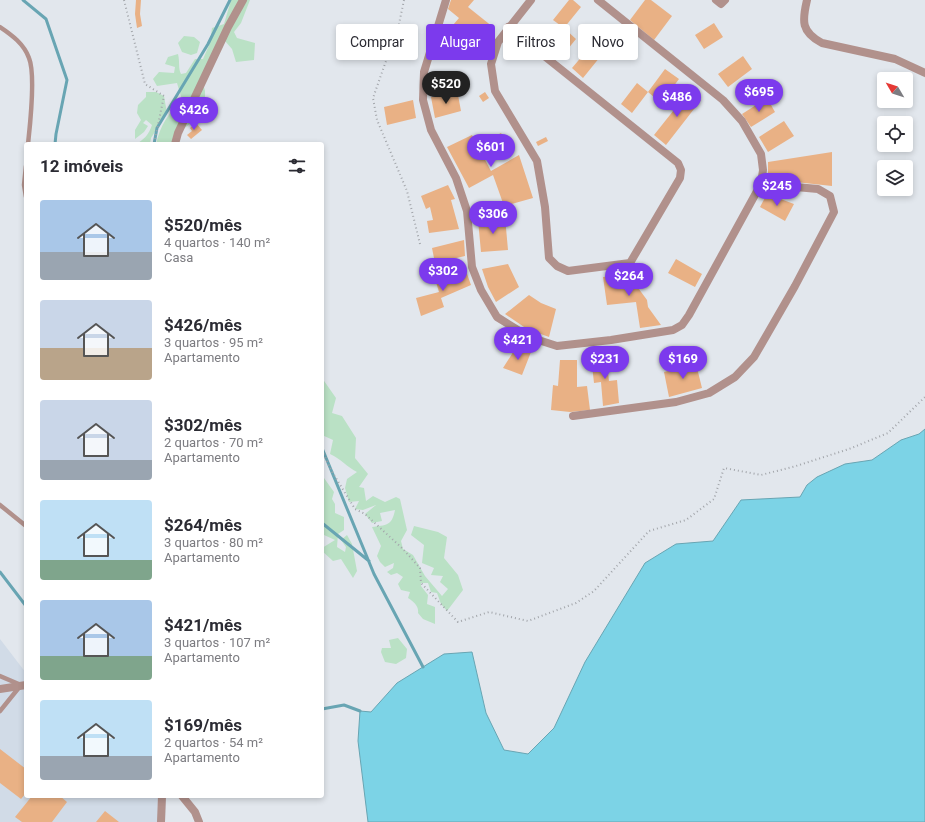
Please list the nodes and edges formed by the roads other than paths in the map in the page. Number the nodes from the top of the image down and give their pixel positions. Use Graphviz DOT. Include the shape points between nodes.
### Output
graph roads {
  1 [pos="243,0"];
  2 [pos="446,0"];
  3 [pos="531,0"];
  4 [pos="598,0"];
  5 [pos="716,0"];
  6 [pos="724,0"];
  7 [pos="807,0"];
  8 [pos="511,24"];
  9 [pos="508,27"];
  10 [pos="0,28"];
  11 [pos="925,73"];
  12 [pos="28,142"];
  13 [pos="176,142"];
  14 [pos="761,184"];
  15 [pos="573,416"];
  16 [pos="0,506"];
  17 [pos="24,524"];
  18 [pos="0,676"];
  19 [pos="23,685"];
  20 [pos="0,689"];
  21 [pos="0,712"];
  22 [pos="162,798"];
  23 [pos="184,798"];
  24 [pos="161,822"];
  25 [pos="199,822"];
  1 -- 13 [label="street"];
  2 -- 14 [label="street" via="424,72 423,100 432,130 456,178 467,211 472,267 482,290 498,317 529,337 556,346 673,330 682,325"];
  3 -- 8 [label="street"];
  4 -- 14 [label="street" via="723,100 737,116 761,154"];
  5 -- 6 [label="street" via="721,4"];
  7 -- 11 [label="street" via="803,17 804,26 813,38 822,43 895,59"];
  9 -- 9 [label="street" via="498,42 491,64 495,91 536,162 545,207 549,258 556,266 568,271 630,263 680,178 681,170 678,163"];
  10 -- 12 [label="lane" via="20,44 30,60 32,86"];
  14 -- 15 [label="street" via="818,189 830,196 834,212 754,357 735,377 709,393 676,402"];
  16 -- 17 [label="lane"];
  18 -- 19 [label="lane"];
  19 -- 20 [label="street"];
  19 -- 21 [label="lane"];
  22 -- 24 [label="street"];
  23 -- 25 [label="street" via="195,812"];
}
